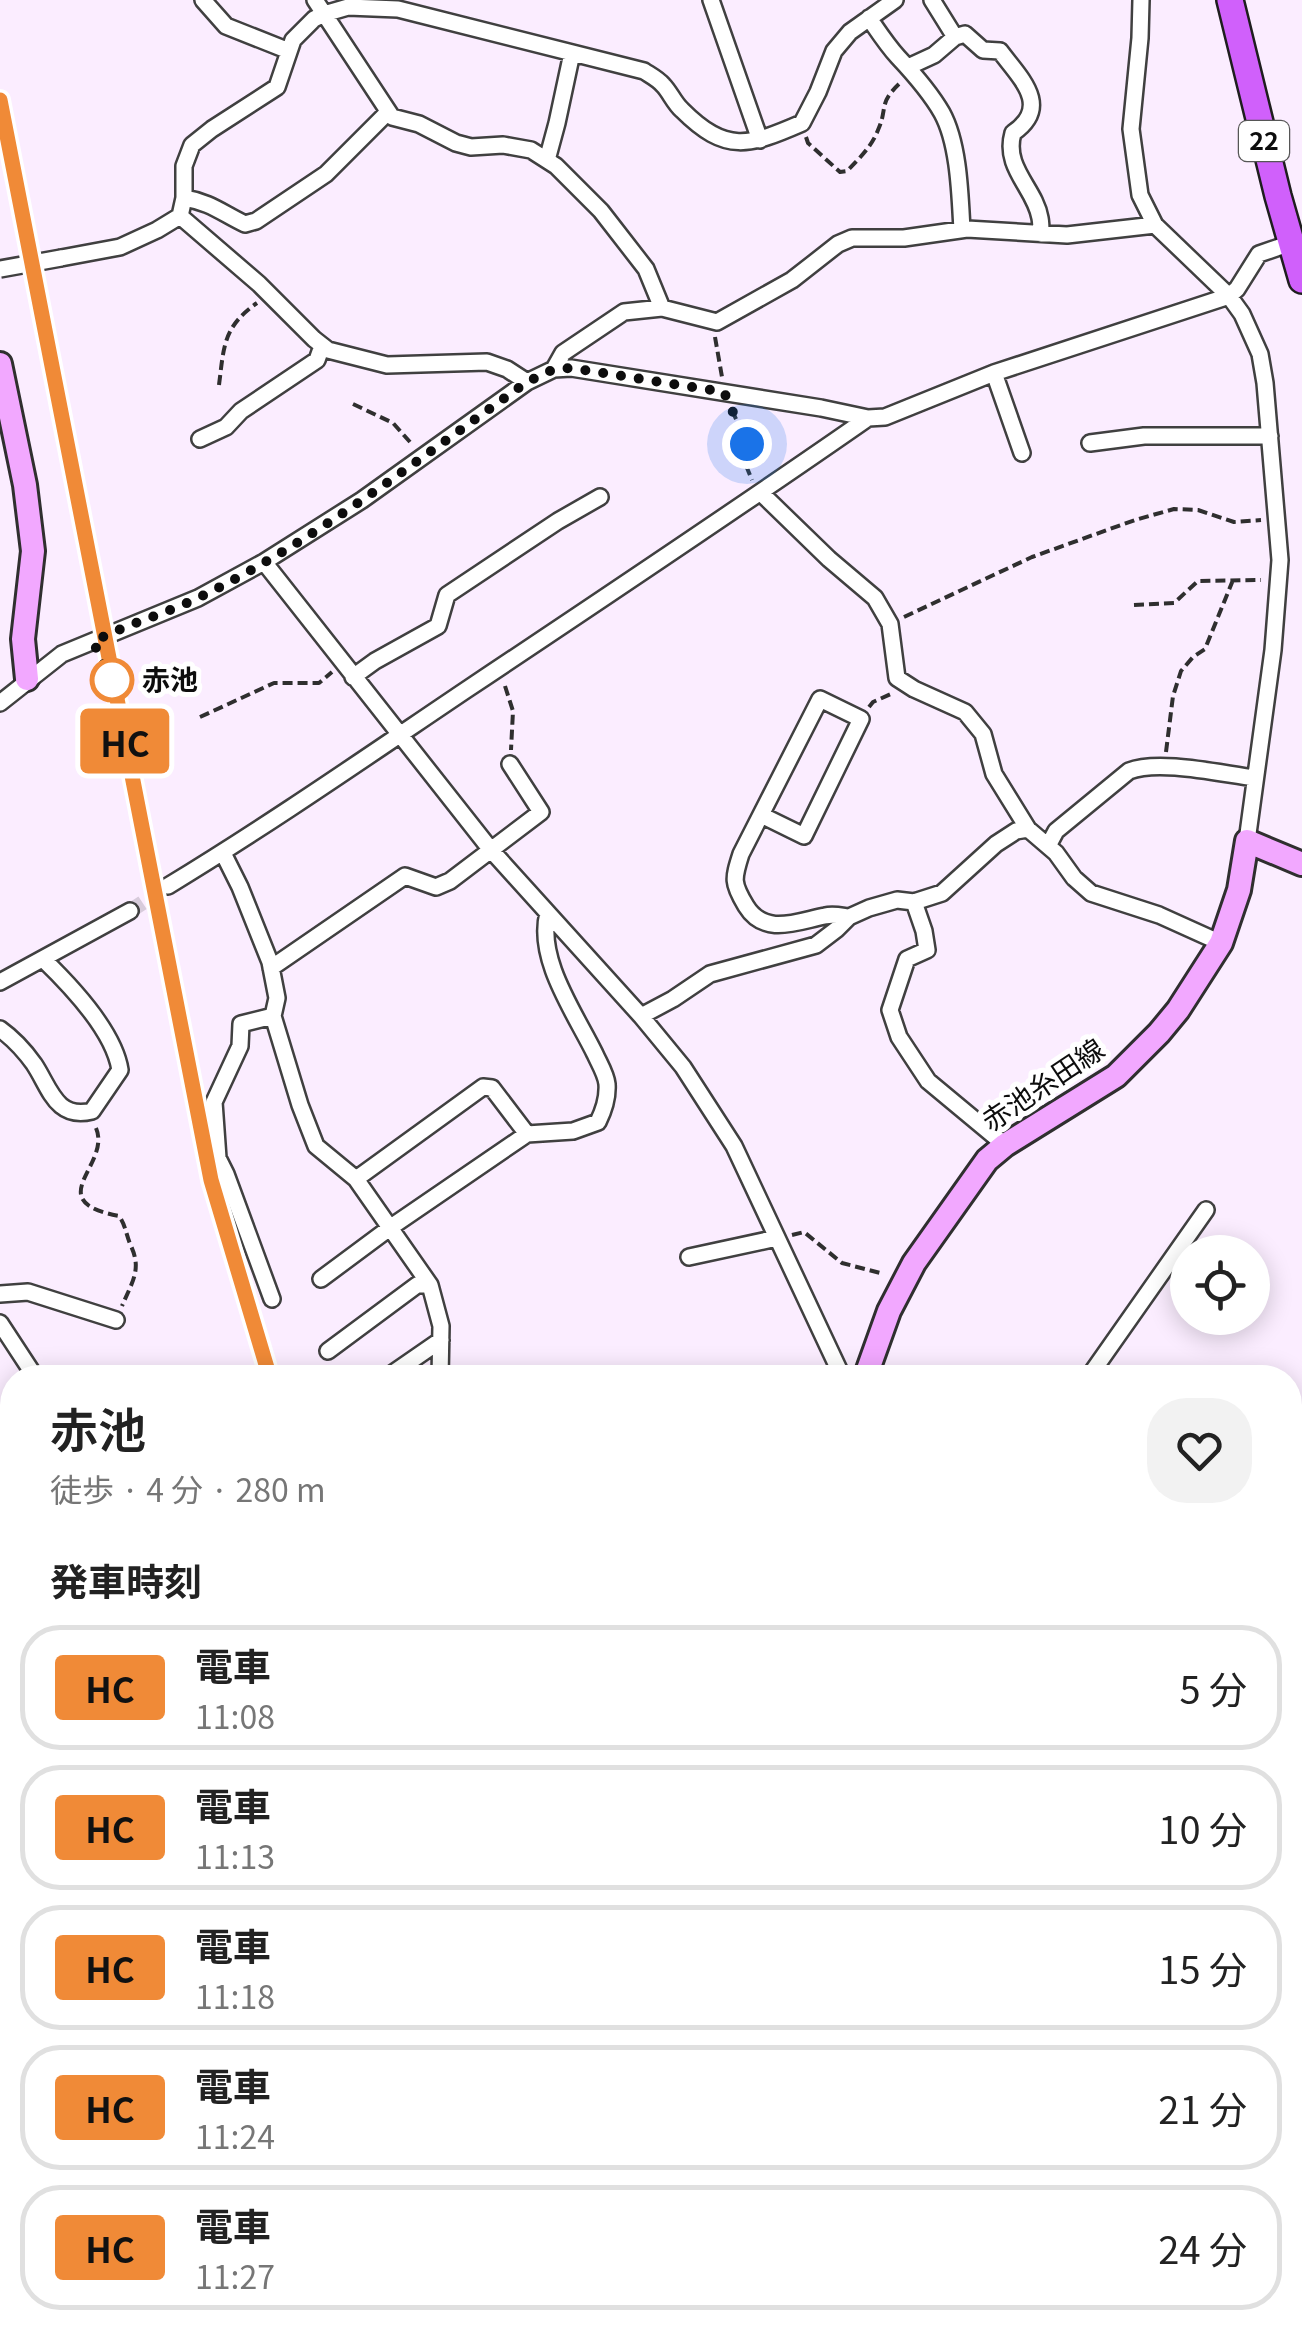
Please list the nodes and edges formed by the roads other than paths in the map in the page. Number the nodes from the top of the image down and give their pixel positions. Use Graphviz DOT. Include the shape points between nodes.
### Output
graph roads {
  1 [pos="203,0"];
  2 [pos="711,0"];
  3 [pos="895,0"];
  4 [pos="932,0"];
  5 [pos="1140,0"];
  6 [pos="1230,0"];
  7 [pos="328,6"];
  8 [pos="869,18"];
  9 [pos="954,37"];
  10 [pos="289,50"];
  11 [pos="572,52"];
  12 [pos="911,69"];
  13 [pos="387,113"];
  14 [pos="760,140"];
  15 [pos="546,160"];
  16 [pos="184,198"];
  17 [pos="180,216"];
  18 [pos="1154,225"];
  19 [pos="962,230"];
  20 [pos="1041,234"];
  21 [pos="1291,242"];
  22 [pos="0,269"];
  23 [pos="1302,280"];
  24 [pos="1228,296"];
  25 [pos="662,308"];
  26 [pos="322,346"];
  27 [pos="0,364"];
  28 [pos="554,369"];
  29 [pos="994,373"];
  30 [pos="527,382"];
  31 [pos="868,418"];
  32 [pos="1270,436"];
  33 [pos="200,440"];
  34 [pos="1090,443"];
  35 [pos="1022,453"];
  36 [pos="761,493"];
  37 [pos="600,497"];
  38 [pos="264,562"];
  39 [pos="353,677"];
  40 [pos="27,679"];
  41 [pos="0,702"];
  42 [pos="398,736"];
  43 [pos="510,764"];
  44 [pos="1255,778"];
  45 [pos="761,814"];
  46 [pos="1028,829"];
  47 [pos="1246,841"];
  48 [pos="1048,846"];
  49 [pos="491,850"];
  50 [pos="223,853"];
  51 [pos="1302,864"];
  52 [pos="168,886"];
  53 [pos="914,902"];
  54 [pos="130,910"];
  55 [pos="548,913"];
  56 [pos="849,917"];
  57 [pos="1221,943"];
  58 [pos="43,958"];
  59 [pos="271,968"];
  60 [pos="0,982"];
  61 [pos="273,1016"];
  62 [pos="641,1016"];
  63 [pos="0,1029"];
  64 [pos="526,1134"];
  65 [pos="1005,1146"];
  66 [pos="356,1179"];
  67 [pos="1206,1210"];
  68 [pos="391,1227"];
  69 [pos="777,1238"];
  70 [pos="689,1256"];
  71 [pos="321,1279"];
  72 [pos="430,1285"];
  73 [pos="0,1294"];
  74 [pos="272,1299"];
  75 [pos="116,1320"];
  76 [pos="0,1323"];
  77 [pos="440,1340"];
  78 [pos="328,1351"];
  79 [pos="27,1365"];
  80 [pos="404,1365"];
  81 [pos="440,1365"];
  82 [pos="837,1365"];
  83 [pos="870,1365"];
  84 [pos="1097,1365"];
  1 -- 10 [label="street" via="226,26"];
  2 -- 14 [label="street"];
  3 -- 8 [label="street"];
  4 -- 9 [label="street"];
  5 -- 18 [label="street" via="1131,129 1140,195"];
  6 -- 21 [label="main road, 22"];
  7 -- 10 [label="street"];
  7 -- 11 [label="street" via="398,9"];
  7 -- 13 [label="street"];
  8 -- 12 [label="street"];
  8 -- 14 [label="street" via="834,50 802,123"];
  9 -- 12 [label="street"];
  9 -- 20 [label="street" via="966,34 983,50 1000,50 1032,94 1032,109 1010,142 1014,167 1040,214"];
  10 -- 16 [label="street" via="276,87 192,145"];
  11 -- 14 [label="street" via="644,71 716,139"];
  11 -- 15 [label="street"];
  12 -- 19 [label="street" via="943,114"];
  13 -- 15 [label="street" via="456,143 531,150"];
  13 -- 16 [label="street" via="326,174 256,220 245,224 208,202"];
  15 -- 25 [label="street" via="590,200 646,269"];
  16 -- 17 [label="street"];
  17 -- 22 [label="street, bridge" via="120,247"];
  17 -- 26 [label="street"];
  18 -- 20 [label="street"];
  18 -- 24 [label="street"];
  19 -- 20 [label="street"];
  19 -- 25 [label="street" via="852,238 716,322"];
  21 -- 23 [label="main road, 22"];
  21 -- 24 [label="street" via="1259,254"];
  24 -- 29 [label="street"];
  24 -- 32 [label="street" via="1260,354"];
  25 -- 28 [label="street" via="624,312 563,353"];
  26 -- 30 [label="street" via="387,364 487,362"];
  26 -- 33 [label="street" via="317,360"];
  27 -- 40 [label="main road" via="33,551 23,639"];
  28 -- 30 [label="street"];
  28 -- 31 [label="street"];
  29 -- 31 [label="street"];
  29 -- 35 [label="street"];
  30 -- 38 [label="street"];
  31 -- 36 [label="street"];
  32 -- 34 [label="street"];
  32 -- 44 [label="street" via="1280,560"];
  36 -- 42 [label="street"];
  36 -- 46 [label="street" via="874,598 890,624 897,678 965,712 983,734 994,774"];
  37 -- 39 [label="street" via="447,595 438,626"];
  38 -- 39 [label="street"];
  38 -- 40 [label="street" via="198,598 62,654"];
  39 -- 42 [label="street"];
  40 -- 41 [label="street"];
  42 -- 49 [label="street"];
  42 -- 50 [label="street"];
  43 -- 49 [label="street" via="541,812"];
  44 -- 47 [label="street"];
  44 -- 48 [label="street" via="1140,767 1056,832"];
  45 -- 45 [label="street" via="820,698 860,719 804,836"];
  45 -- 56 [label="street" via="734,877 752,916 771,924"];
  46 -- 48 [label="street"];
  46 -- 53 [label="street" via="996,844 942,894"];
  47 -- 51 [label="main road"];
  47 -- 57 [label="main road, 赤池糸田線"];
  48 -- 57 [label="street" via="1091,893"];
  49 -- 55 [label="street"];
  49 -- 59 [label="street" via="450,882 436,886 405,876"];
  50 -- 52 [label="street"];
  50 -- 59 [label="street"];
  53 -- 56 [label="street" via="897,900"];
  53 -- 65 [label="street" via="927,950 907,959 890,1010 899,1037 928,1081"];
  54 -- 58 [label="street"];
  55 -- 62 [label="street"];
  55 -- 64 [label="street" via="545,941 607,1080 606,1106 598,1122 574,1131"];
  56 -- 62 [label="street" via="816,945 710,974"];
  57 -- 65 [label="main road, 赤池糸田線" via="1178,1010 1116,1076"];
  58 -- 60 [label="street"];
  58 -- 63 [label="street" via="90,1009 120,1070 92,1111 71,1112"];
  59 -- 61 [label="street"];
  61 -- 66 [label="street" via="316,1146"];
  61 -- 74 [label="street" via="241,1024 240,1046 214,1102 218,1158"];
  62 -- 69 [label="street" via="734,1146"];
  64 -- 66 [label="street" via="492,1088 482,1087"];
  64 -- 68 [label="street"];
  65 -- 83 [label="main road, 赤池糸田線" via="986,1160 914,1263"];
  66 -- 68 [label="street"];
  67 -- 84 [label="street"];
  68 -- 71 [label="street"];
  68 -- 72 [label="street"];
  69 -- 70 [label="street"];
  69 -- 82 [label="street"];
  72 -- 77 [label="street"];
  72 -- 78 [label="street" via="417,1286"];
  73 -- 75 [label="street" via="28,1292"];
  76 -- 79 [label="street"];
  77 -- 80 [label="street"];
  77 -- 81 [label="street"];
}
